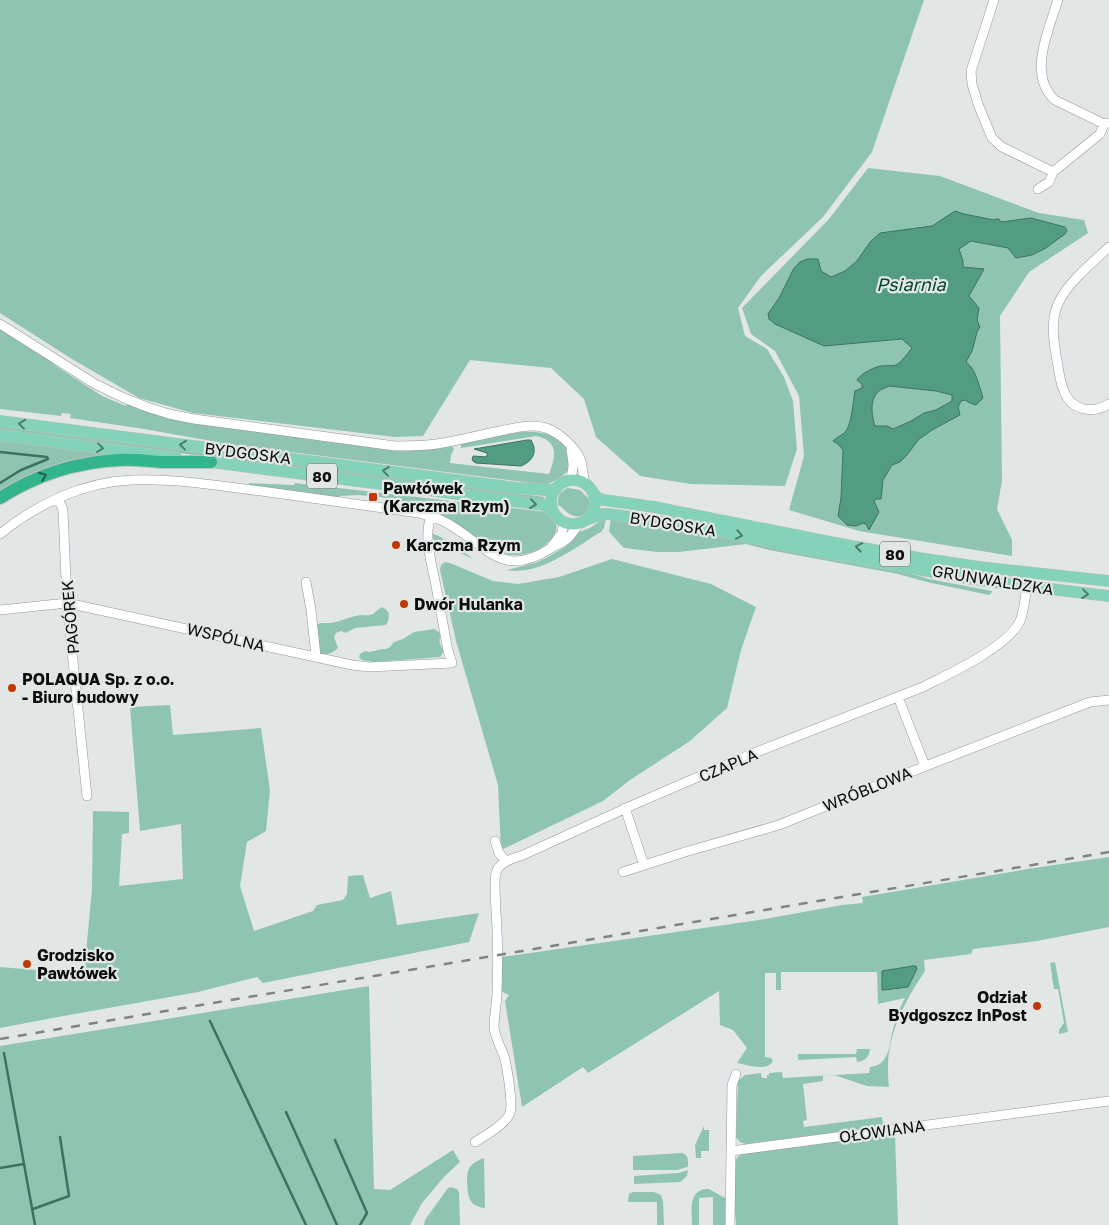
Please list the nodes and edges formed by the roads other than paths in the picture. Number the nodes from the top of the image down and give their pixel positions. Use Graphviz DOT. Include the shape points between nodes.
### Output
graph roads {
  1 [pos="994,0"];
  2 [pos="1058,0"];
  3 [pos="1107,123"];
  4 [pos="1053,172"];
  5 [pos="1038,189"];
  6 [pos="1109,247"];
  7 [pos="0,324"];
  8 [pos="1109,404"];
  9 [pos="0,421"];
  10 [pos="0,434"];
  11 [pos="571,447"];
  12 [pos="211,462"];
  13 [pos="569,481"];
  14 [pos="585,484"];
  15 [pos="556,489"];
  16 [pos="593,493"];
  17 [pos="0,498"];
  18 [pos="58,498"];
  19 [pos="554,512"];
  20 [pos="431,516"];
  21 [pos="584,521"];
  22 [pos="564,522"];
  23 [pos="0,534"];
  24 [pos="761,534"];
  25 [pos="551,549"];
  26 [pos="1028,572"];
  27 [pos="1109,581"];
  28 [pos="306,582"];
  29 [pos="1026,587"];
  30 [pos="1109,596"];
  31 [pos="67,602"];
  32 [pos="0,610"];
  33 [pos="316,656"];
  34 [pos="898,697"];
  35 [pos="1109,700"];
  36 [pos="925,766"];
  37 [pos="87,796"];
  38 [pos="625,808"];
  39 [pos="495,840"];
  40 [pos="506,861"];
  41 [pos="644,865"];
  42 [pos="623,872"];
  43 [pos="736,1074"];
  44 [pos="1109,1101"];
  45 [pos="475,1142"];
  46 [pos="731,1151"];
  47 [pos="730,1225"];
  1 -- 4 [label="street" via="971,71 978,104 992,138 1002,147"];
  2 -- 3 [label="street" via="1042,54 1044,83 1055,100"];
  3 -- 4 [label="street" via="1100,134"];
  4 -- 5 [label="street" via="1048,182"];
  6 -- 8 [label="street" via="1067,289 1058,304 1054,322 1060,379 1068,399 1087,410"];
  7 -- 11 [label="street" via="95,384 147,407 194,420 402,446 436,444 514,428 542,426 558,434"];
  15 -- 9 [label="main road, BYDGOSKA / 80, one-way" via="518,488"];
  10 -- 12 [label="main road, 80, one-way"];
  11 -- 13 [label="street" via="574,463"];
  11 -- 14 [label="street" via="581,462"];
  17 -- 12 [label="highway, one-way" via="46,475 93,462"];
  12 -- 19 [label="main road, BYDGOSKA / 80, one-way" via="544,505"];
  13 -- 14 [label="main road"];
  13 -- 15 [label="main road"];
  14 -- 16 [label="main road, 80"];
  15 -- 19 [label="main road" via="552,500"];
  16 -- 21 [label="main road" via="595,507"];
  16 -- 24 [label="main road, BYDGOSKA / 80" via="604,500 654,507"];
  18 -- 20 [label="street" via="118,481 183,481"];
  18 -- 23 [label="street" via="29,513"];
  18 -- 31 [label="street, PAGÓREK" via="63,510"];
  19 -- 22 [label="main road, 80"];
  20 -- 25 [label="street" via="486,551 510,561 536,557"];
  20 -- 33 [label="street, WSPÓLNA" via="428,524 430,549 452,663 369,667"];
  21 -- 22 [label="main road, 80"];
  21 -- 24 [label="main road, BYDGOSKA / 80, one-way" via="609,514"];
  21 -- 25 [label="street" via="567,539"];
  22 -- 25 [label="street" via="562,532"];
  26 -- 24 [label="main road, GRUNWALDZKA / 80, one-way"];
  24 -- 29 [label="main road, GRUNWALDZKA / 80"];
  26 -- 27 [label="main road, GRUNWALDZKA / 80"];
  26 -- 29 [label="street, CZAPLA"];
  28 -- 33 [label="street"];
  29 -- 30 [label="main road, GRUNWALDZKA / 80, one-way"];
  29 -- 34 [label="street, CZAPLA" via="1021,618 1014,631 1002,642 950,674"];
  31 -- 32 [label="street, WSPÓLNA"];
  31 -- 33 [label="street, WSPÓLNA"];
  31 -- 37 [label="street, PAGÓREK"];
  34 -- 36 [label="street"];
  34 -- 38 [label="street, CZAPLA"];
  35 -- 36 [label="street, WRÓBLOWA" via="1090,702"];
  36 -- 41 [label="street, WRÓBLOWA" via="779,825"];
  38 -- 40 [label="street, CZAPLA"];
  38 -- 41 [label="street"];
  39 -- 40 [label="street"];
  40 -- 45 [label="street" via="496,874 498,934 494,1027 504,1056 511,1109 502,1124"];
  41 -- 42 [label="street, WRÓBLOWA"];
  43 -- 46 [label="street" via="732,1085"];
  44 -- 46 [label="street, OŁOWIANA"];
  46 -- 47 [label="street"];
}
